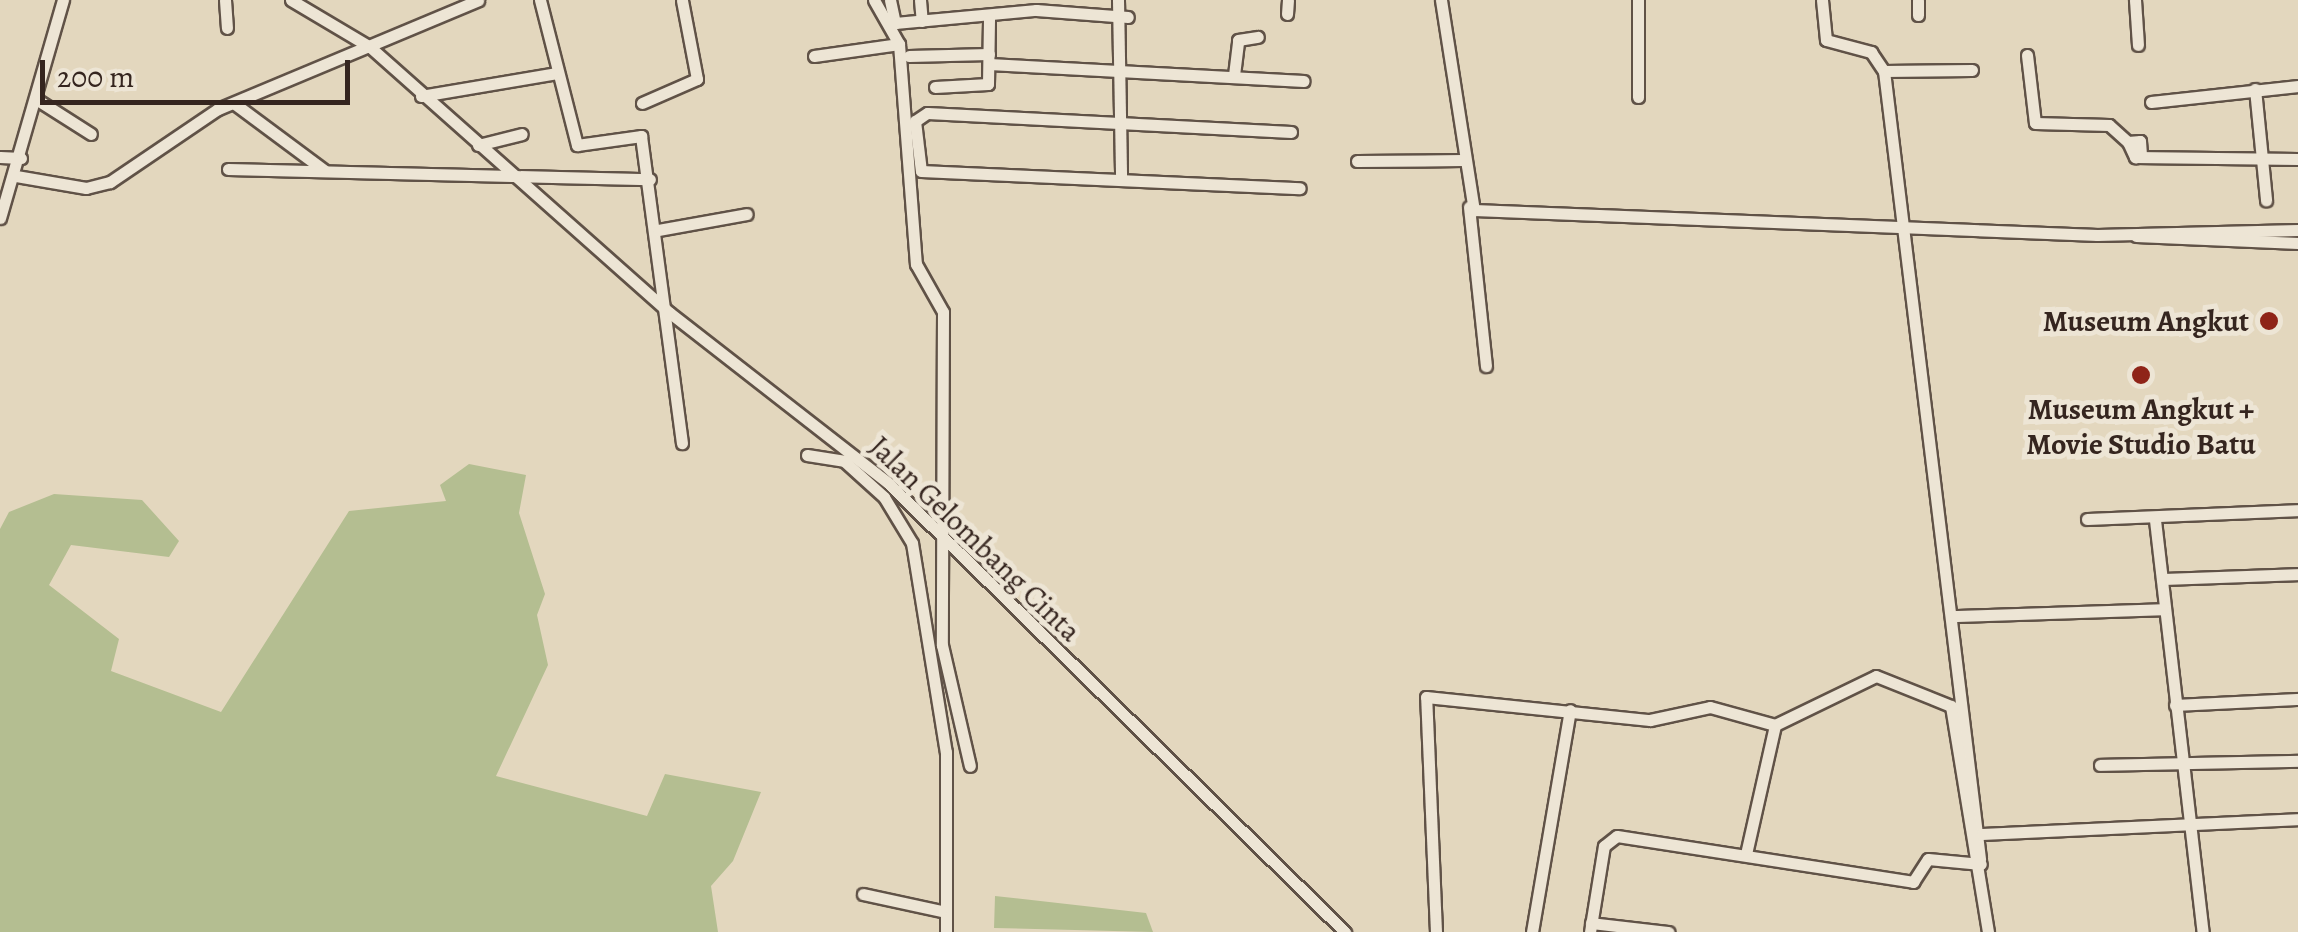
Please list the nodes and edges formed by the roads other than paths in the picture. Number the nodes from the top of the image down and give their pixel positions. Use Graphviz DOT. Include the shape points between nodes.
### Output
graph roads {
  1 [pos="62,0"];
  2 [pos="225,0"];
  3 [pos="291,0"];
  4 [pos="478,0"];
  5 [pos="540,0"];
  6 [pos="682,0"];
  7 [pos="874,0"];
  8 [pos="890,0"];
  9 [pos="920,0"];
  10 [pos="1118,0"];
  11 [pos="1130,0"];
  12 [pos="1442,0"];
  13 [pos="1638,0"];
  14 [pos="1822,0"];
  15 [pos="1918,0"];
  16 [pos="2134,0"];
  17 [pos="1036,5"];
  18 [pos="1918,15"];
  19 [pos="1122,17"];
  20 [pos="988,18"];
  21 [pos="922,21"];
  22 [pos="227,28"];
  23 [pos="1258,37"];
  24 [pos="899,44"];
  25 [pos="2138,45"];
  26 [pos="370,48"];
  27 [pos="814,56"];
  28 [pos="910,56"];
  29 [pos="2027,56"];
  30 [pos="989,60"];
  31 [pos="1123,68"];
  32 [pos="1972,70"];
  33 [pos="1884,71"];
  34 [pos="557,73"];
  35 [pos="1234,75"];
  36 [pos="1304,81"];
  37 [pos="2298,86"];
  38 [pos="935,87"];
  39 [pos="2255,89"];
  40 [pos="421,96"];
  41 [pos="1638,96"];
  42 [pos="36,99"];
  43 [pos="2151,102"];
  44 [pos="642,103"];
  45 [pos="234,104"];
  46 [pos="1122,122"];
  47 [pos="1291,132"];
  48 [pos="91,134"];
  49 [pos="522,134"];
  50 [pos="478,145"];
  51 [pos="0,157"];
  52 [pos="2264,157"];
  53 [pos="21,158"];
  54 [pos="2298,159"];
  55 [pos="1462,160"];
  56 [pos="1357,161"];
  57 [pos="228,169"];
  58 [pos="324,170"];
  59 [pos="16,176"];
  60 [pos="518,176"];
  61 [pos="1121,178"];
  62 [pos="650,179"];
  63 [pos="1300,188"];
  64 [pos="2266,200"];
  65 [pos="1469,204"];
  66 [pos="747,214"];
  67 [pos="0,218"];
  68 [pos="1904,222"];
  69 [pos="658,230"];
  70 [pos="2298,230"];
  71 [pos="2132,234"];
  72 [pos="2298,243"];
  73 [pos="670,313"];
  74 [pos="1486,366"];
  75 [pos="682,443"];
  76 [pos="808,455"];
  77 [pos="2298,510"];
  78 [pos="2087,519"];
  79 [pos="2155,520"];
  80 [pos="936,536"];
  81 [pos="2298,574"];
  82 [pos="2162,579"];
  83 [pos="2164,610"];
  84 [pos="1955,616"];
  85 [pos="2298,699"];
  86 [pos="2175,705"];
  87 [pos="1570,710"];
  88 [pos="1775,725"];
  89 [pos="2298,761"];
  90 [pos="2183,763"];
  91 [pos="2100,765"];
  92 [pos="970,766"];
  93 [pos="2298,819"];
  94 [pos="2192,824"];
  95 [pos="1982,834"];
  96 [pos="1746,854"];
  97 [pos="1980,862"];
  98 [pos="863,894"];
  99 [pos="941,911"];
  100 [pos="1591,927"];
  101 [pos="946,932"];
  102 [pos="1345,932"];
  103 [pos="1436,932"];
  104 [pos="1532,932"];
  105 [pos="1668,932"];
  106 [pos="1988,932"];
  107 [pos="2203,932"];
  1 -- 42 [label="street"];
  2 -- 22 [label="street"];
  3 -- 26 [label="street, Jalan Gelombang Cinta"];
  4 -- 26 [label="street"];
  5 -- 34 [label="street"];
  6 -- 44 [label="street" via="696,79"];
  7 -- 24 [label="street"];
  8 -- 21 [label="street" via="895,23"];
  9 -- 21 [label="street"];
  10 -- 19 [label="street"];
  11 -- 19 [label="street"];
  12 -- 55 [label="street"];
  13 -- 41 [label="street"];
  14 -- 33 [label="street" via="1826,40 1871,52"];
  15 -- 18 [label="street"];
  16 -- 25 [label="street"];
  17 -- 19 [label="street"];
  17 -- 20 [label="street"];
  19 -- 31 [label="street"];
  20 -- 21 [label="street"];
  20 -- 30 [label="street"];
  23 -- 35 [label="street" via="1238,40"];
  24 -- 27 [label="street"];
  24 -- 80 [label="street" via="916,264 943,312"];
  26 -- 40 [label="street, Jalan Gelombang Cinta"];
  26 -- 45 [label="street"];
  28 -- 30 [label="street"];
  29 -- 52 [label="street" via="2036,123 2109,126 2128,142 2127,153"];
  30 -- 31 [label="street"];
  30 -- 38 [label="street" via="986,85"];
  31 -- 35 [label="street"];
  31 -- 46 [label="street"];
  32 -- 33 [label="street"];
  33 -- 68 [label="street"];
  34 -- 40 [label="street"];
  34 -- 62 [label="street" via="576,144 637,133"];
  35 -- 36 [label="street"];
  37 -- 39 [label="street"];
  39 -- 43 [label="street"];
  39 -- 52 [label="street"];
  40 -- 50 [label="street, Jalan Gelombang Cinta"];
  42 -- 48 [label="street"];
  42 -- 53 [label="street"];
  45 -- 58 [label="street"];
  45 -- 59 [label="street" via="97,187"];
  46 -- 47 [label="street"];
  46 -- 61 [label="street"];
  46 -- 61 [label="street" via="927,113 915,120 921,171"];
  49 -- 50 [label="street"];
  50 -- 60 [label="street, Jalan Gelombang Cinta"];
  51 -- 53 [label="street"];
  52 -- 54 [label="street"];
  52 -- 64 [label="street"];
  53 -- 59 [label="street"];
  55 -- 56 [label="street"];
  55 -- 65 [label="street"];
  57 -- 58 [label="street"];
  58 -- 60 [label="street"];
  59 -- 67 [label="street"];
  60 -- 62 [label="street"];
  60 -- 73 [label="street, Jalan Gelombang Cinta"];
  61 -- 63 [label="street"];
  62 -- 69 [label="street"];
  65 -- 68 [label="street"];
  65 -- 74 [label="street"];
  66 -- 69 [label="street"];
  68 -- 71 [label="street"];
  68 -- 84 [label="street"];
  69 -- 73 [label="street"];
  70 -- 71 [label="street"];
  71 -- 72 [label="street"];
  73 -- 75 [label="street"];
  73 -- 80 [label="street, Jalan Gelombang Cinta" via="873,470"];
  76 -- 99 [label="street" via="844,461 884,497 912,543 946,752"];
  77 -- 79 [label="street"];
  78 -- 79 [label="street"];
  79 -- 82 [label="street"];
  80 -- 92 [label="street" via="948,686"];
  80 -- 102 [label="street, Jalan Gelombang Cinta"];
  81 -- 82 [label="street"];
  82 -- 83 [label="street"];
  83 -- 84 [label="street"];
  83 -- 86 [label="street"];
  84 -- 95 [label="street"];
  85 -- 86 [label="street"];
  86 -- 90 [label="street"];
  87 -- 88 [label="street" via="1650,720 1710,706"];
  87 -- 103 [label="street" via="1441,694 1421,703"];
  87 -- 104 [label="street"];
  88 -- 96 [label="street"];
  88 -- 97 [label="street" via="1870,676 1944,696 1968,840"];
  89 -- 90 [label="street"];
  90 -- 91 [label="street"];
  90 -- 94 [label="street"];
  93 -- 94 [label="street"];
  94 -- 95 [label="street"];
  94 -- 107 [label="street"];
  95 -- 97 [label="street"];
  96 -- 97 [label="street" via="1913,882 1928,859"];
  96 -- 100 [label="street" via="1610,838"];
  97 -- 106 [label="street"];
  98 -- 99 [label="street"];
  99 -- 101 [label="street"];
  100 -- 105 [label="street"];
}
